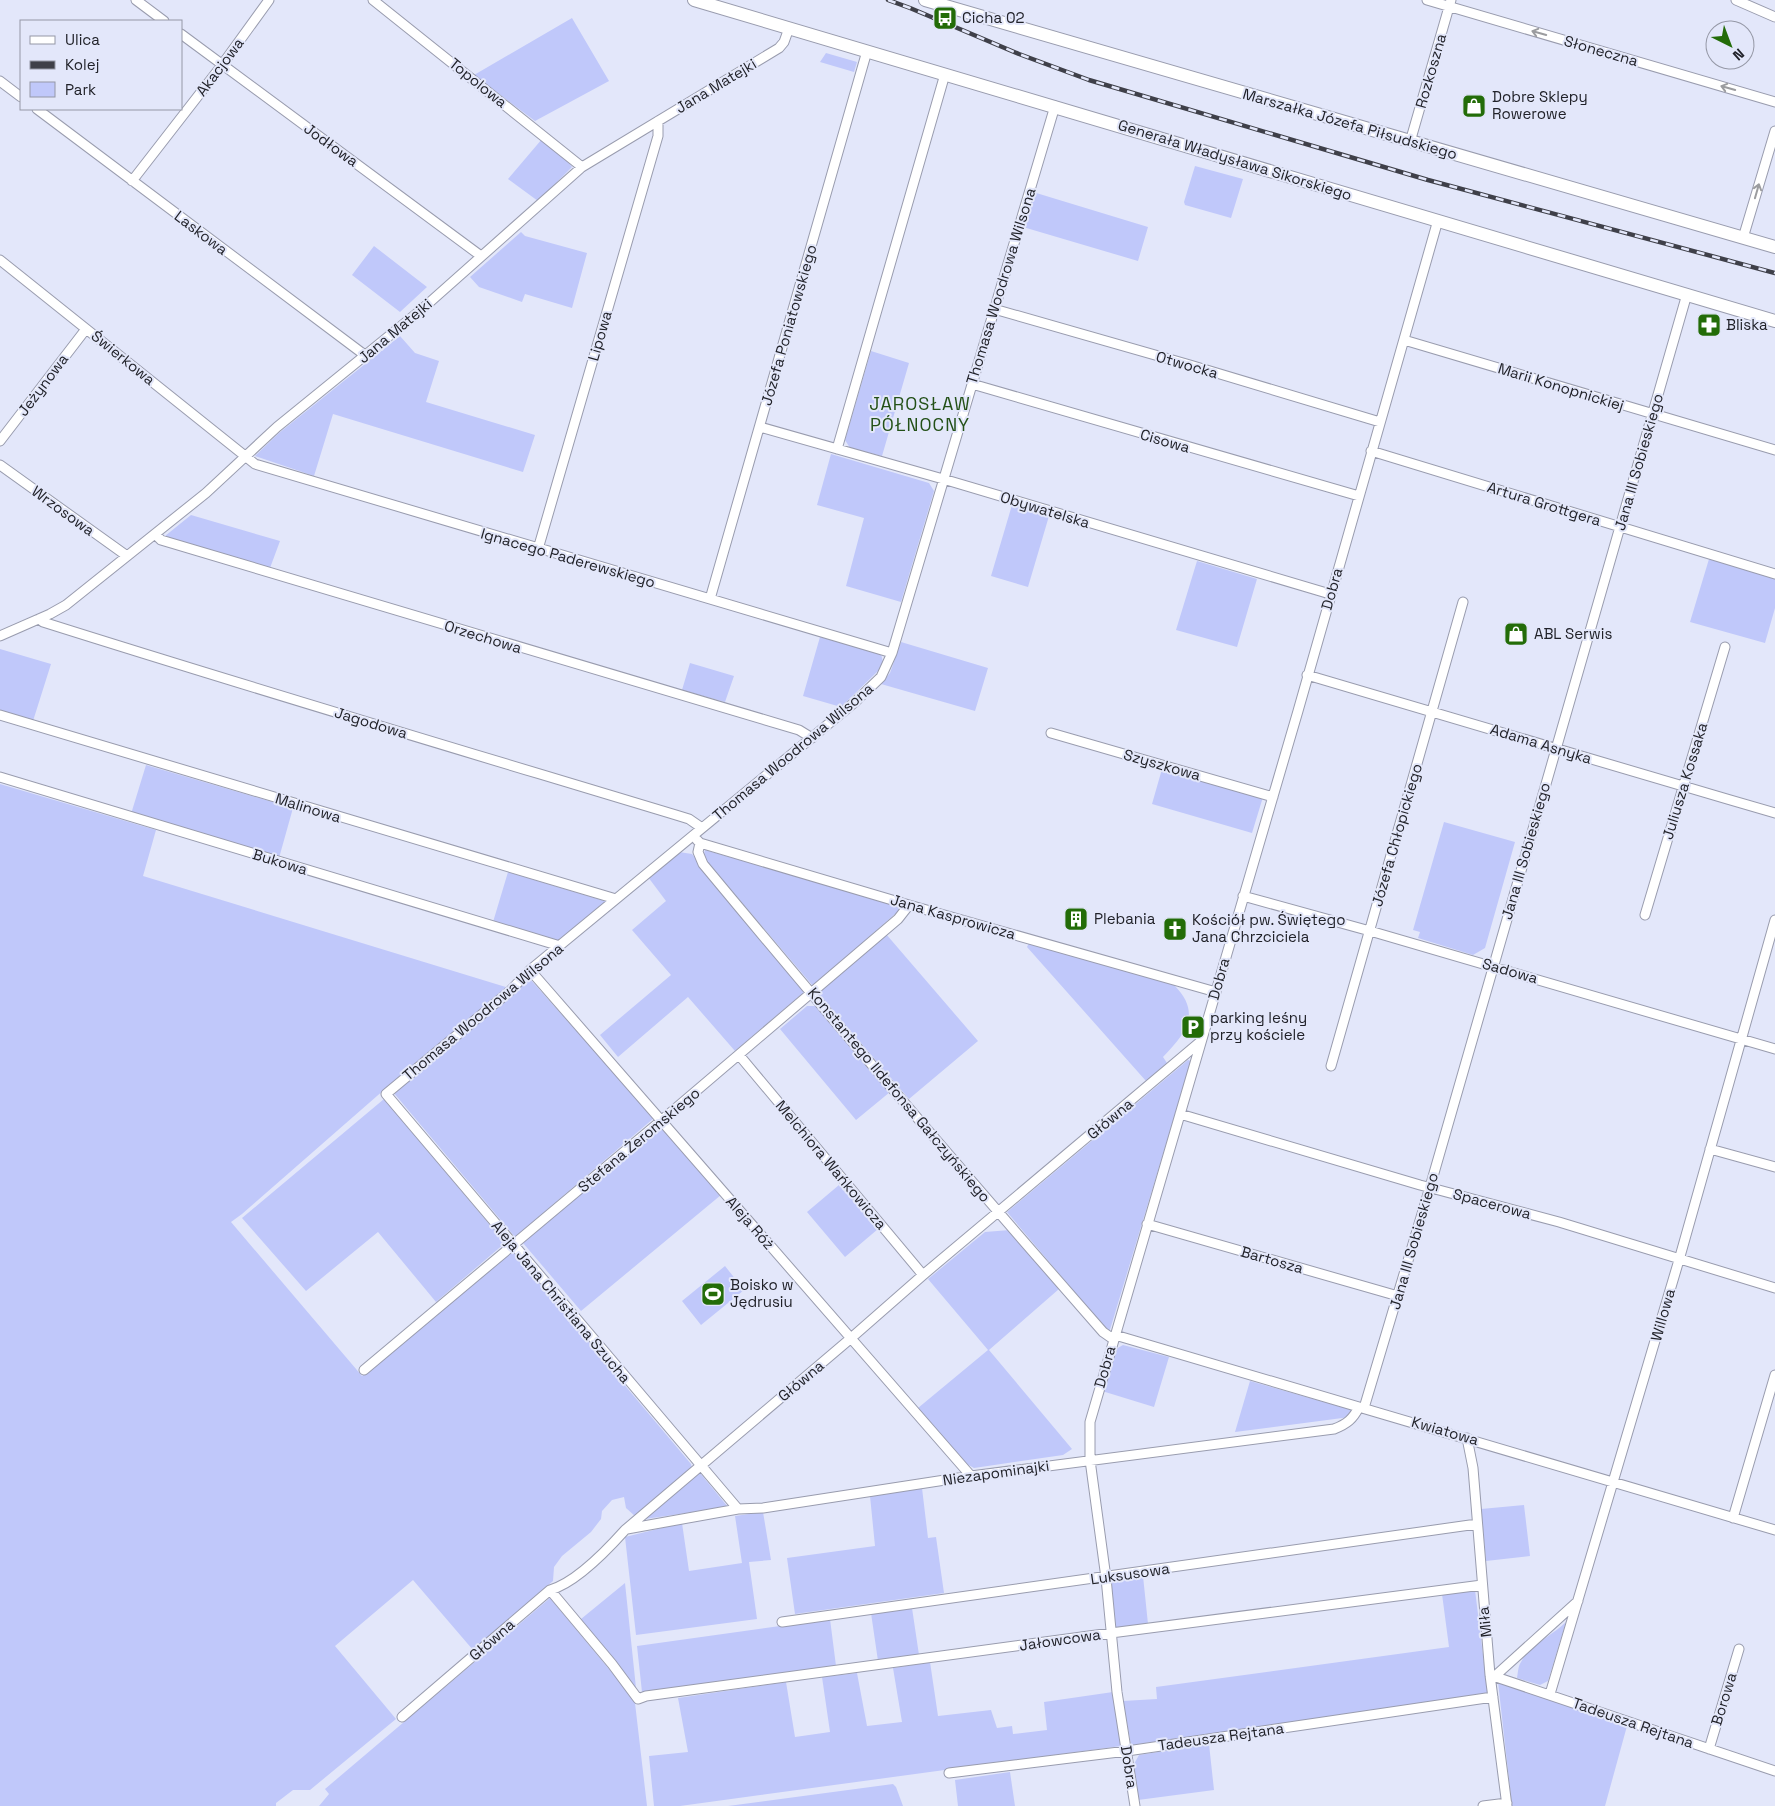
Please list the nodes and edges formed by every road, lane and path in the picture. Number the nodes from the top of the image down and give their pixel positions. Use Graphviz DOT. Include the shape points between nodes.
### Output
graph roads {
  1 [pos="136,0"];
  2 [pos="269,0"];
  3 [pos="373,0"];
  4 [pos="694,0"];
  5 [pos="925,0"];
  6 [pos="1428,0"];
  7 [pos="1736,0"];
  8 [pos="1450,3"];
  9 [pos="1775,18"];
  10 [pos="163,20"];
  11 [pos="789,28"];
  12 [pos="182,35"];
  13 [pos="866,51"];
  14 [pos="222,65"];
  15 [pos="945,74"];
  16 [pos="0,81"];
  17 [pos="20,96"];
  18 [pos="1775,102"];
  19 [pos="1055,106"];
  20 [pos="38,110"];
  21 [pos="658,121"];
  22 [pos="1775,131"];
  23 [pos="1410,142"];
  24 [pos="582,167"];
  25 [pos="132,181"];
  26 [pos="1438,220"];
  27 [pos="1744,238"];
  28 [pos="1775,247"];
  29 [pos="481,256"];
  30 [pos="0,260"];
  31 [pos="1687,294"];
  32 [pos="994,309"];
  33 [pos="1775,321"];
  34 [pos="86,329"];
  35 [pos="1404,340"];
  36 [pos="366,356"];
  37 [pos="972,384"];
  38 [pos="1652,414"];
  39 [pos="1380,422"];
  40 [pos="760,427"];
  41 [pos="0,441"];
  42 [pos="837,449"];
  43 [pos="1775,450"];
  44 [pos="1371,451"];
  45 [pos="246,456"];
  46 [pos="0,465"];
  47 [pos="943,479"];
  48 [pos="1359,496"];
  49 [pos="1620,527"];
  50 [pos="156,534"];
  51 [pos="538,549"];
  52 [pos="127,556"];
  53 [pos="1775,574"];
  54 [pos="1330,594"];
  55 [pos="710,599"];
  56 [pos="1463,602"];
  57 [pos="39,619"];
  58 [pos="0,636"];
  59 [pos="1725,647"];
  60 [pos="892,653"];
  61 [pos="1307,675"];
  62 [pos="1432,710"];
  63 [pos="0,715"];
  64 [pos="1051,733"];
  65 [pos="812,738"];
  66 [pos="1556,749"];
  67 [pos="0,777"];
  68 [pos="1683,786"];
  69 [pos="1273,797"];
  70 [pos="1775,813"];
  71 [pos="702,828"];
  72 [pos="696,840"];
  73 [pos="1244,896"];
  74 [pos="616,899"];
  75 [pos="909,905"];
  76 [pos="1645,915"];
  77 [pos="1775,920"];
  78 [pos="1370,931"];
  79 [pos="560,946"];
  80 [pos="1493,967"];
  81 [pos="530,970"];
  82 [pos="1216,992"];
  83 [pos="812,993"];
  84 [pos="1742,1039"];
  85 [pos="1200,1042"];
  86 [pos="1775,1049"];
  87 [pos="739,1056"];
  88 [pos="1330,1066"];
  89 [pos="386,1094"];
  90 [pos="1180,1114"];
  91 [pos="662,1120"];
  92 [pos="1710,1149"];
  93 [pos="1775,1167"];
  94 [pos="1430,1187"];
  95 [pos="999,1213"];
  96 [pos="1147,1224"];
  97 [pos="513,1245"];
  98 [pos="1679,1260"];
  99 [pos="923,1275"];
  100 [pos="1775,1288"];
  101 [pos="1398,1296"];
  102 [pos="1114,1337"];
  103 [pos="850,1339"];
  104 [pos="364,1370"];
  105 [pos="1775,1375"];
  106 [pos="1362,1408"];
  107 [pos="1467,1438"];
  108 [pos="1090,1460"];
  109 [pos="701,1465"];
  110 [pos="971,1476"];
  111 [pos="1614,1482"];
  112 [pos="738,1509"];
  113 [pos="1732,1518"];
  114 [pos="1477,1524"];
  115 [pos="625,1530"];
  116 [pos="1775,1530"];
  117 [pos="1106,1578"];
  118 [pos="1482,1585"];
  119 [pos="550,1590"];
  120 [pos="1578,1601"];
  121 [pos="782,1622"];
  122 [pos="1111,1632"];
  123 [pos="1739,1649"];
  124 [pos="1493,1675"];
  125 [pos="1550,1694"];
  126 [pos="1493,1698"];
  127 [pos="402,1717"];
  128 [pos="1709,1750"];
  129 [pos="1127,1751"];
  130 [pos="1775,1771"];
  131 [pos="949,1773"];
  132 [pos="1507,1804"];
  133 [pos="1135,1806"];
  134 [pos="1483,1806"];
  1 -- 10 [label="street"];
  2 -- 14 [label="street, Akacjowa"];
  3 -- 24 [label="street, Topolowa"];
  4 -- 11 [label="main road, Generała Władysława Sikorskiego"];
  5 -- 23 [label="main road, Marszałka Józefa Piłsudskiego"];
  6 -- 8 [label="street, Słoneczna"];
  7 -- 9 [label="street"];
  18 -- 8 [label="street, Słoneczna, one-way"];
  8 -- 23 [label="street, Rozkoszna"];
  11 -- 13 [label="main road, Generała Władysława Sikorskiego"];
  11 -- 21 [label="street, Jana Matejki" via="779,48"];
  12 -- 14 [label="street, Jodłowa"];
  13 -- 15 [label="main road, Generała Władysława Sikorskiego"];
  13 -- 40 [label="street, Józefa Poniatowskiego"];
  14 -- 25 [label="street, Akacjowa"];
  14 -- 29 [label="street, Jodłowa"];
  15 -- 19 [label="main road, Generała Władysława Sikorskiego"];
  15 -- 42 [label="street"];
  16 -- 17 [label="street"];
  19 -- 26 [label="main road, Generała Władysława Sikorskiego"];
  19 -- 32 [label="street, Thomasa Woodrowa Wilsona"];
  20 -- 25 [label="street, Laskowa"];
  21 -- 24 [label="street, Jana Matejki"];
  21 -- 51 [label="street, Lipowa" via="658,136"];
  27 -- 22 [label="street, one-way"];
  23 -- 27 [label="main road, Marszałka Józefa Piłsudskiego"];
  24 -- 29 [label="street, Jana Matejki"];
  25 -- 36 [label="street, Laskowa"];
  26 -- 31 [label="main road, Generała Władysława Sikorskiego"];
  26 -- 35 [label="street, Dobra"];
  27 -- 28 [label="main road, Marszałka Józefa Piłsudskiego"];
  29 -- 36 [label="street, Jana Matejki"];
  30 -- 34 [label="street, Świerkowa"];
  31 -- 33 [label="main road, Generała Władysława Sikorskiego"];
  31 -- 38 [label="street, Jana III Sobieskiego"];
  32 -- 37 [label="street, Thomasa Woodrowa Wilsona"];
  32 -- 39 [label="street, Otwocka"];
  34 -- 41 [label="street, Jeżynowa"];
  34 -- 45 [label="street, Świerkowa"];
  35 -- 38 [label="street, Marii Konopnickiej"];
  35 -- 39 [label="street, Dobra"];
  36 -- 45 [label="street, Jana Matejki"];
  37 -- 47 [label="street, Thomasa Woodrowa Wilsona"];
  37 -- 48 [label="street, Cisowa"];
  38 -- 43 [label="street, Marii Konopnickiej"];
  38 -- 49 [label="street, Jana III Sobieskiego"];
  39 -- 44 [label="street, Dobra"];
  40 -- 42 [label="street, Obywatelska"];
  40 -- 55 [label="street, Józefa Poniatowskiego"];
  42 -- 47 [label="street, Obywatelska"];
  44 -- 48 [label="street, Dobra"];
  44 -- 49 [label="street, Artura Grottgera"];
  45 -- 50 [label="street, Jana Matejki"];
  45 -- 51 [label="street, Ignacego Paderewskiego" via="255,464"];
  46 -- 52 [label="street, Wrzosowa"];
  47 -- 54 [label="street, Obywatelska"];
  47 -- 60 [label="street, Thomasa Woodrowa Wilsona"];
  48 -- 54 [label="street, Dobra"];
  49 -- 53 [label="street, Artura Grottgera"];
  49 -- 66 [label="street, Jana III Sobieskiego"];
  50 -- 52 [label="street, Jana Matejki"];
  50 -- 65 [label="street, Orzechowa" via="161,540 799,730"];
  51 -- 55 [label="street, Ignacego Paderewskiego"];
  52 -- 57 [label="street, Jana Matejki" via="66,605"];
  54 -- 61 [label="street, Dobra"];
  55 -- 60 [label="street, Ignacego Paderewskiego"];
  56 -- 62 [label="street, Józefa Chłopickiego"];
  57 -- 58 [label="street, Jana Matejki"];
  57 -- 71 [label="street, Jagodowa" via="333,712 690,818"];
  59 -- 68 [label="street, Juliusza Kossaka"];
  60 -- 65 [label="street, Thomasa Woodrowa Wilsona" via="881,677 870,689"];
  61 -- 62 [label="street, Adama Asnyka"];
  61 -- 69 [label="street, Dobra"];
  62 -- 66 [label="street, Adama Asnyka"];
  62 -- 78 [label="street, Józefa Chłopickiego"];
  63 -- 74 [label="street, Malinowa"];
  64 -- 69 [label="street, Szyszkowa"];
  65 -- 71 [label="street, Thomasa Woodrowa Wilsona"];
  66 -- 68 [label="street, Adama Asnyka"];
  66 -- 80 [label="street, Jana III Sobieskiego"];
  67 -- 79 [label="street, Bukowa"];
  68 -- 70 [label="street, Adama Asnyka"];
  68 -- 76 [label="street, Juliusza Kossaka"];
  69 -- 73 [label="street, Dobra"];
  71 -- 72 [label="street, Thomasa Woodrowa Wilsona"];
  72 -- 74 [label="street, Thomasa Woodrowa Wilsona"];
  72 -- 75 [label="street, Jana Kasprowicza"];
  72 -- 83 [label="street, Konstantego Ildefonsa Gałczyńskiego" via="703,864"];
  73 -- 78 [label="street, Sadowa"];
  73 -- 82 [label="street, Dobra"];
  74 -- 79 [label="street, Thomasa Woodrowa Wilsona"];
  75 -- 82 [label="street, Jana Kasprowicza"];
  75 -- 83 [label="street, Stefana Żeromskiego" via="898,919"];
  77 -- 84 [label="street, Willowa"];
  78 -- 80 [label="street, Sadowa"];
  78 -- 88 [label="street, Józefa Chłopickiego"];
  79 -- 81 [label="street, Thomasa Woodrowa Wilsona"];
  80 -- 84 [label="street, Sadowa"];
  80 -- 94 [label="street, Jana III Sobieskiego"];
  81 -- 89 [label="street, Thomasa Woodrowa Wilsona" via="503,998"];
  81 -- 91 [label="street, Aleja Róż"];
  82 -- 85 [label="street, Dobra"];
  83 -- 87 [label="street, Stefana Żeromskiego"];
  83 -- 95 [label="street, Konstantego Ildefonsa Gałczyńskiego"];
  84 -- 86 [label="street, Sadowa"];
  84 -- 92 [label="street, Willowa"];
  85 -- 90 [label="street, Dobra"];
  85 -- 95 [label="street, Główna"];
  87 -- 91 [label="street, Stefana Żeromskiego"];
  87 -- 99 [label="street, Melchiora Wańkowicza"];
  89 -- 97 [label="street, Aleja Jana Christiana Szucha"];
  90 -- 94 [label="street, Spacerowa"];
  90 -- 96 [label="street, Dobra"];
  91 -- 97 [label="street, Stefana Żeromskiego"];
  91 -- 103 [label="street, Aleja Róż"];
  92 -- 93 [label="street"];
  92 -- 98 [label="street, Willowa"];
  94 -- 98 [label="street, Spacerowa" via="1559,1222"];
  94 -- 101 [label="street, Jana III Sobieskiego"];
  95 -- 99 [label="street, Główna"];
  95 -- 102 [label="street, Konstantego Ildefonsa Gałczyńskiego" via="1103,1332"];
  96 -- 101 [label="street, Bartosza"];
  96 -- 102 [label="street, Dobra"];
  97 -- 104 [label="street, Stefana Żeromskiego"];
  97 -- 109 [label="street, Aleja Jana Christiana Szucha"];
  98 -- 100 [label="street, Spacerowa"];
  98 -- 111 [label="street, Willowa"];
  99 -- 103 [label="street, Główna"];
  101 -- 106 [label="street, Jana III Sobieskiego"];
  102 -- 106 [label="street, Kwiatowa"];
  102 -- 108 [label="street, Dobra" via="1090,1422"];
  103 -- 109 [label="street, Główna"];
  103 -- 110 [label="street, Aleja Róż"];
  105 -- 113 [label="street"];
  106 -- 107 [label="street, Kwiatowa"];
  106 -- 108 [label="street, Niezapominajki" via="1346,1424 1334,1428"];
  107 -- 111 [label="street, Kwiatowa"];
  107 -- 114 [label="street, Miła"];
  108 -- 110 [label="street, Niezapominajki"];
  108 -- 117 [label="street, Dobra"];
  109 -- 112 [label="street, Aleja Jana Christiana Szucha"];
  109 -- 115 [label="street, Główna"];
  110 -- 112 [label="street, Niezapominajki" via="763,1508"];
  111 -- 113 [label="street, Kwiatowa"];
  111 -- 120 [label="street, Willowa"];
  112 -- 115 [label="street, Niezapominajki"];
  113 -- 116 [label="street, Kwiatowa"];
  114 -- 117 [label="street, Luksusowa"];
  114 -- 118 [label="street, Miła"];
  115 -- 119 [label="street, Główna" via="560,1588"];
  117 -- 121 [label="street, Luksusowa"];
  117 -- 122 [label="street, Dobra"];
  118 -- 122 [label="street, Jałowcowa"];
  118 -- 124 [label="street, Miła"];
  119 -- 122 [label="street, Jałowcowa" via="638,1699"];
  119 -- 127 [label="street, Główna"];
  120 -- 124 [label="street"];
  120 -- 125 [label="street, Willowa"];
  122 -- 129 [label="street, Dobra"];
  123 -- 128 [label="street, Borowa"];
  124 -- 125 [label="street, Tadeusza Rejtana"];
  124 -- 126 [label="street, Miła"];
  125 -- 128 [label="street, Tadeusza Rejtana"];
  126 -- 129 [label="street, Tadeusza Rejtana"];
  126 -- 132 [label="street, Miła"];
  128 -- 130 [label="street, Tadeusza Rejtana"];
  129 -- 131 [label="street, Tadeusza Rejtana"];
  129 -- 133 [label="street, Dobra"];
  132 -- 134 [label="street"];
}
